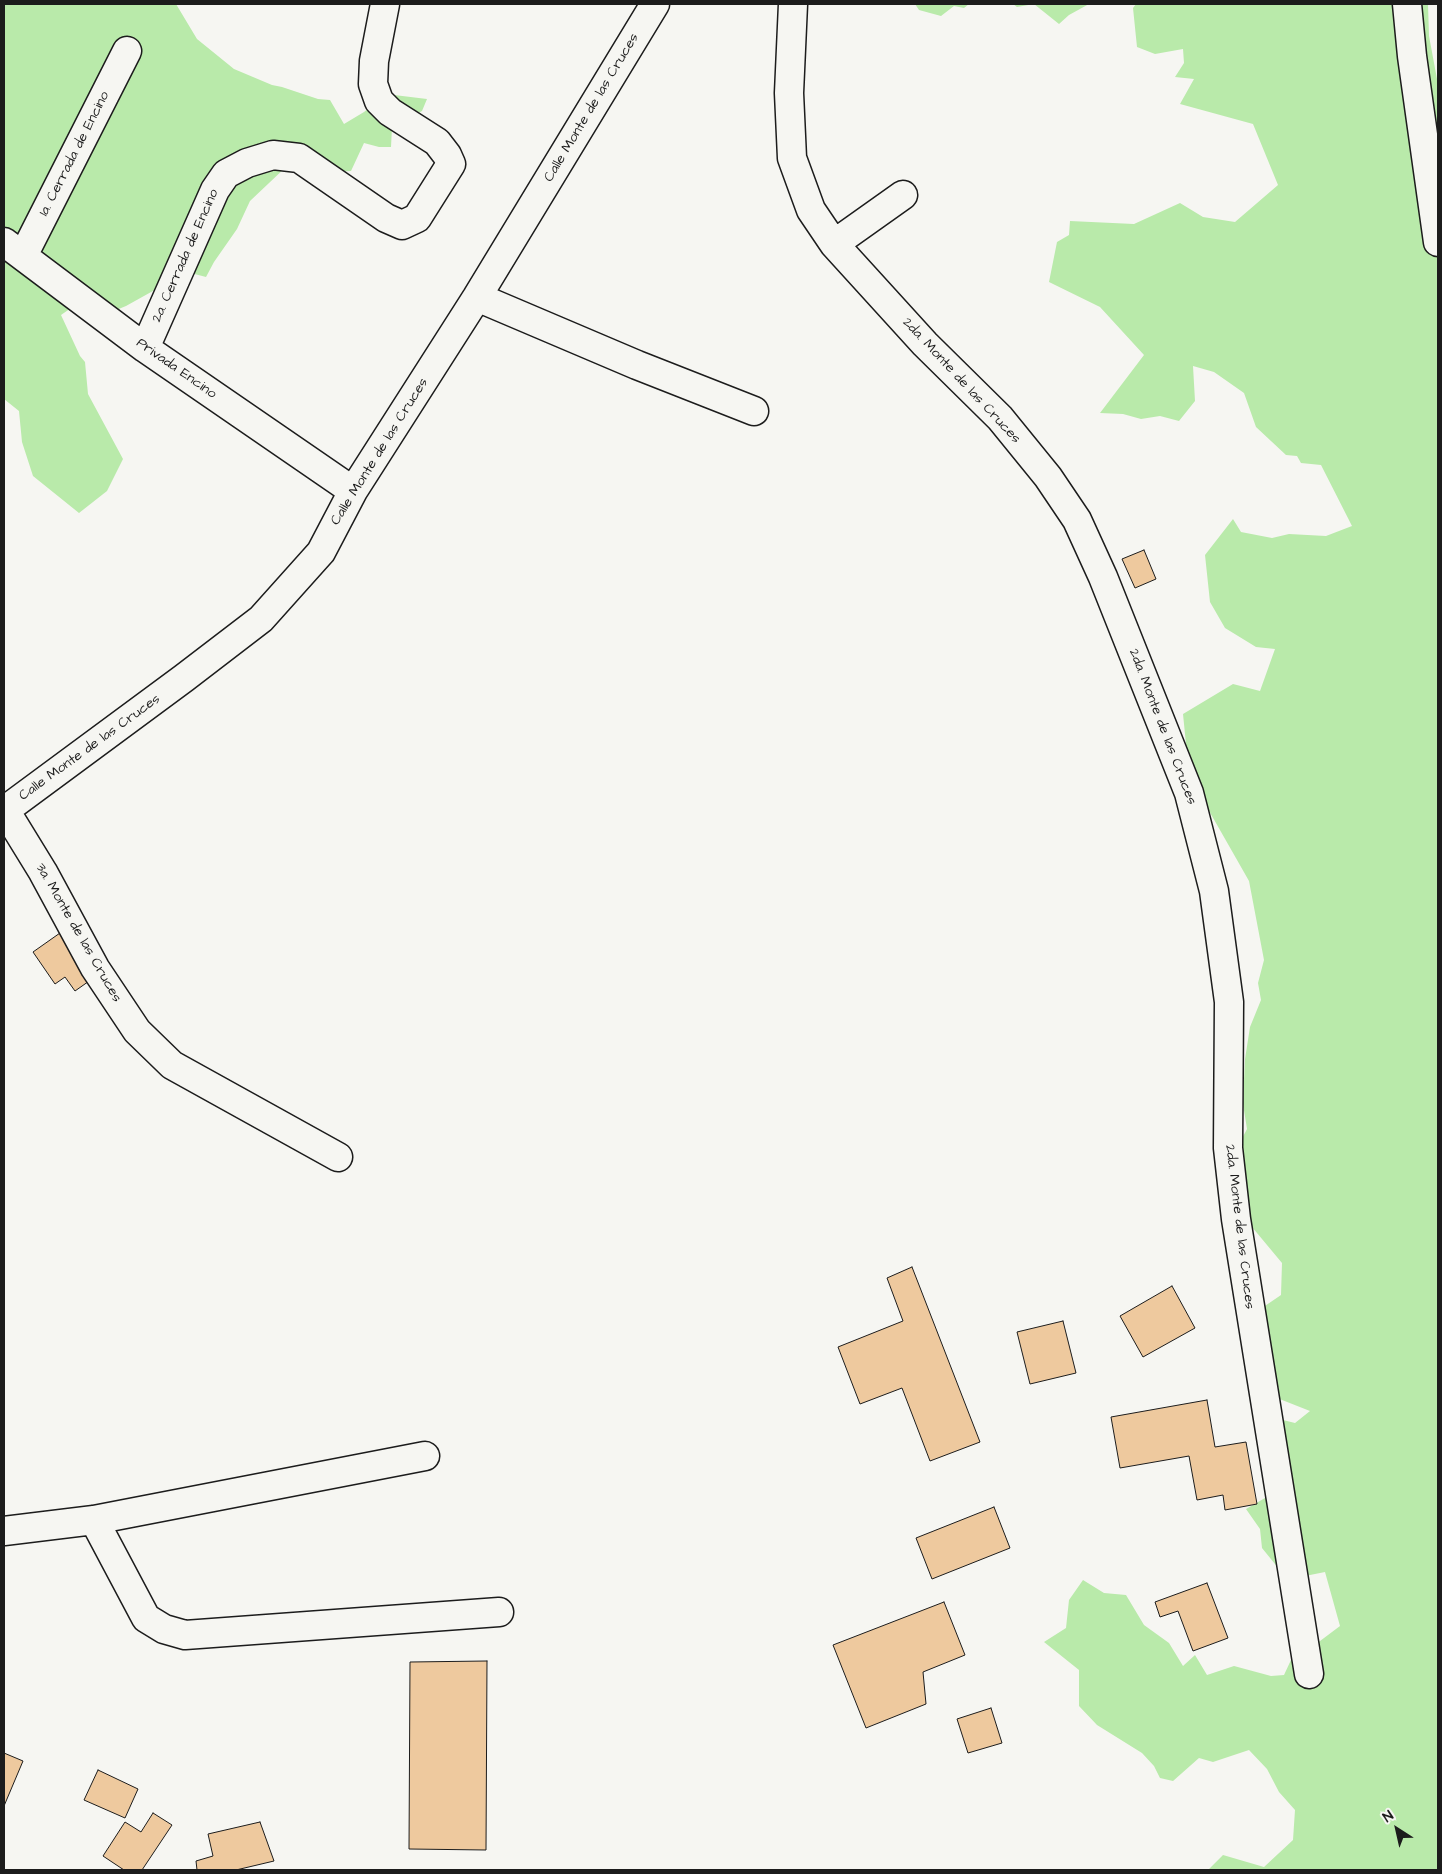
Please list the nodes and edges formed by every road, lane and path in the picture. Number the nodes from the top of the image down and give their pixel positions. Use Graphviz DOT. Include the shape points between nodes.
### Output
graph roads {
  1 [pos="385,4"];
  2 [pos="655,4"];
  3 [pos="793,4"];
  4 [pos="1407,4"];
  5 [pos="127,51"];
  6 [pos="903,195"];
  7 [pos="1438,242"];
  8 [pos="834,244"];
  9 [pos="13,249"];
  10 [pos="478,297"];
  11 [pos="145,348"];
  12 [pos="754,411"];
  13 [pos="353,491"];
  14 [pos="4,810"];
  15 [pos="338,1157"];
  16 [pos="425,1456"];
  17 [pos="94,1520"];
  18 [pos="4,1531"];
  19 [pos="499,1612"];
  20 [pos="1310,1674"];
  1 -- 11 [label="street, 2a. Cerrada de Encino" via="374,61 373,84 379,101 390,112 437,142 451,164 417,218 402,225 386,218 299,158 273,155 247,163 226,174 214,190"];
  2 -- 10 [label="street, Calle Monte de las Cruces"];
  3 -- 8 [label="street, 2da. Monte de las Cruces" via="789,93 792,158 811,210"];
  4 -- 7 [label="street"];
  5 -- 9 [label="street, 1a. Cerrada de Encino"];
  6 -- 8 [label="street"];
  8 -- 20 [label="street, 2da. Monte de las Cruces" via="924,344 1000,418 1048,477 1077,520 1190,793 1214,891 1229,1002 1228,1148 1236,1219"];
  9 -- 11 [label="street, Privada Encino"];
  10 -- 12 [label="street"];
  10 -- 13 [label="street, Calle Monte de las Cruces"];
  11 -- 13 [label="street, Privada Encino"];
  13 -- 14 [label="street, Calle Monte de las Cruces" via="321,552 261,619"];
  14 -- 15 [label="street, 3a. Monte de las Cruces" via="95,968 137,1032 172,1066"];
  16 -- 17 [label="street"];
  17 -- 18 [label="street"];
  17 -- 19 [label="street" via="146,1618 164,1629 185,1635"];
}
